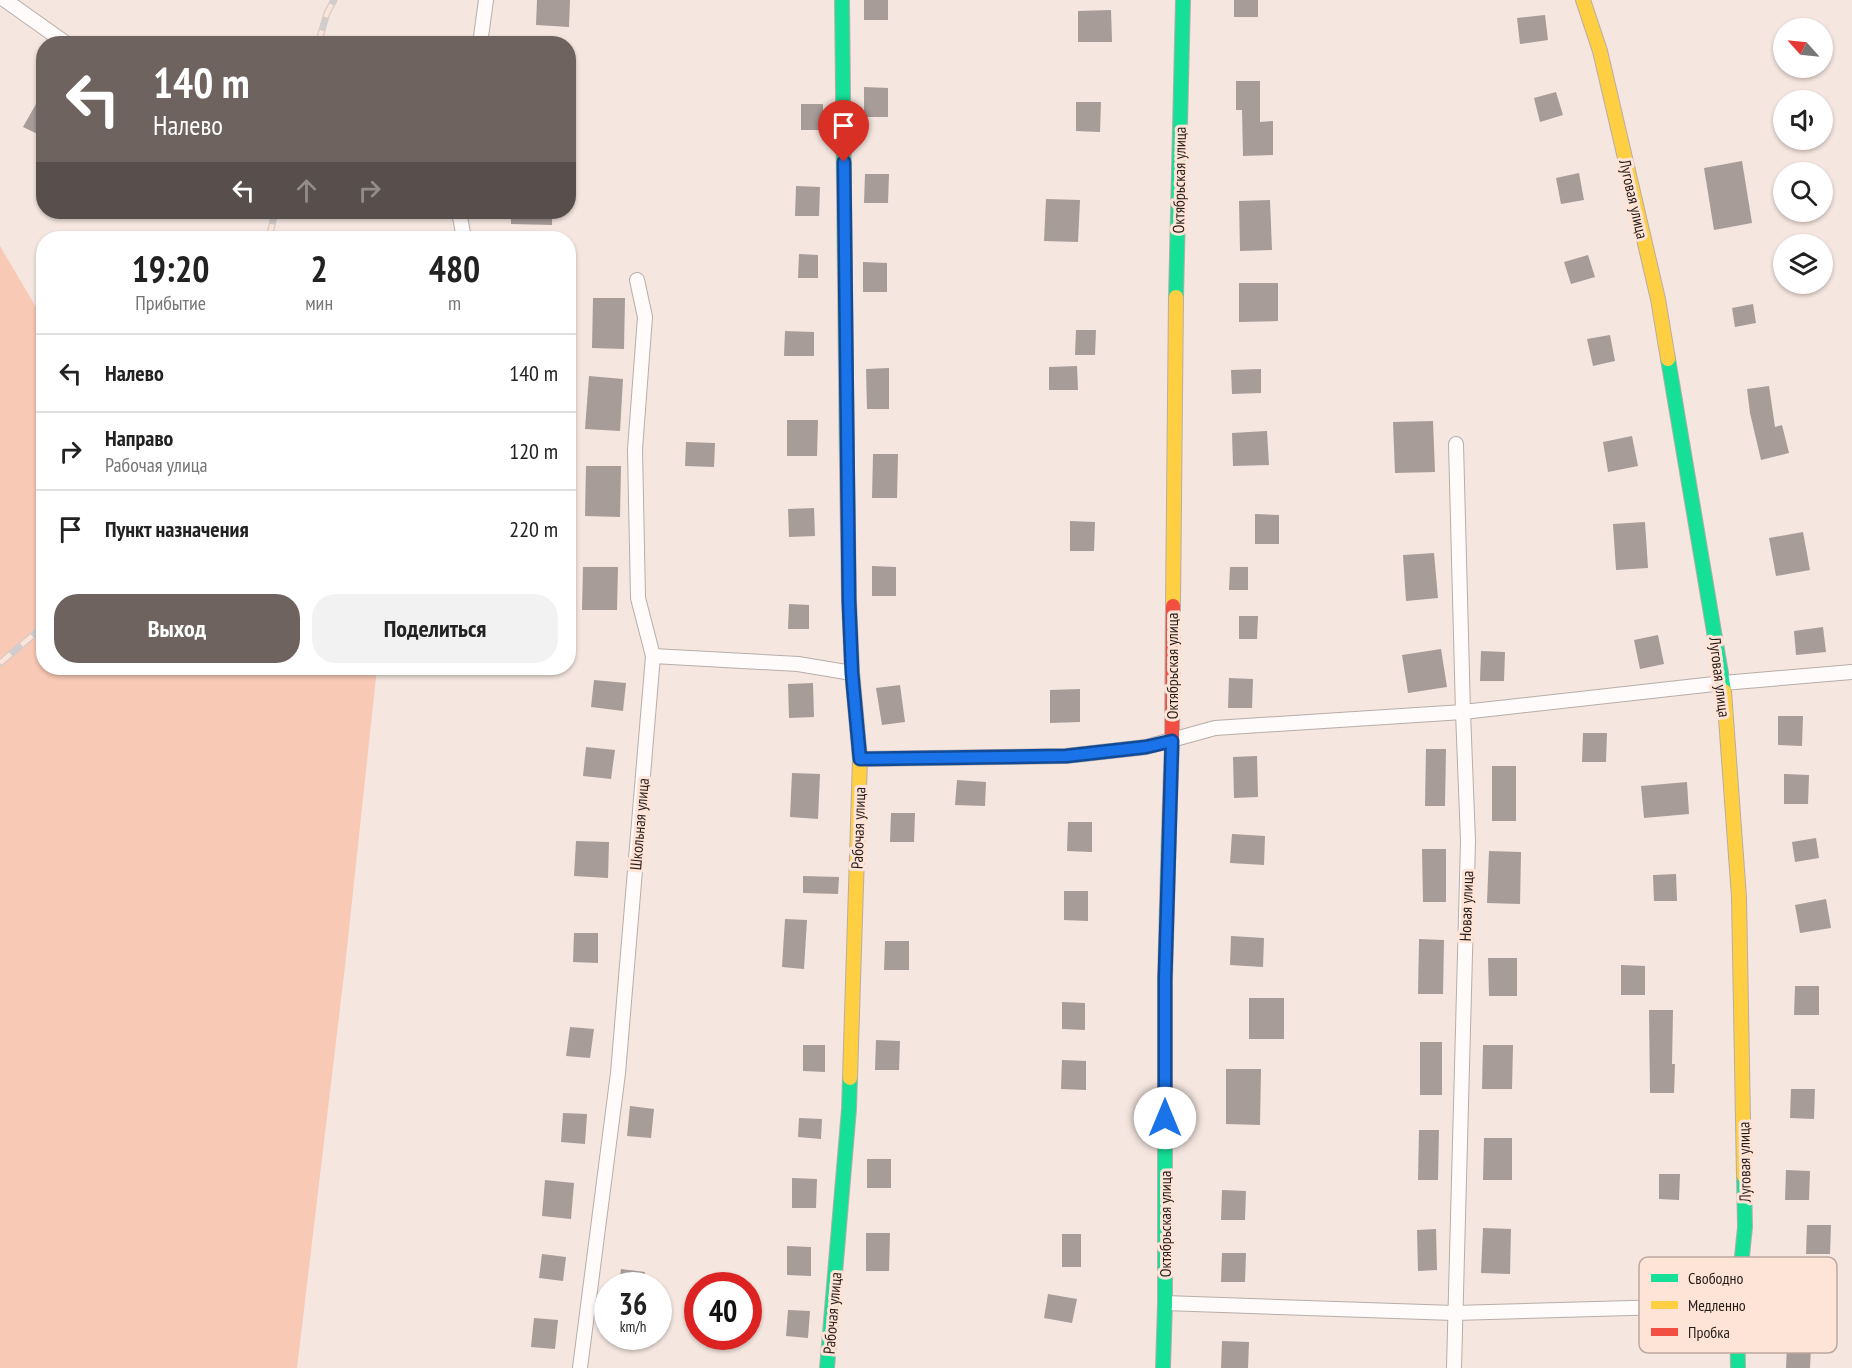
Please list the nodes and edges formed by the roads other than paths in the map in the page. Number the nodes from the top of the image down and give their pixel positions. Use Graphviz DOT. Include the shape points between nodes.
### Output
graph roads {
  1 [pos="5,0"];
  2 [pos="486,0"];
  3 [pos="842,0"];
  4 [pos="1183,0"];
  5 [pos="1583,0"];
  6 [pos="56,36"];
  7 [pos="481,36"];
  8 [pos="637,280"];
  9 [pos="1456,444"];
  10 [pos="653,656"];
  11 [pos="1852,672"];
  12 [pos="852,673"];
  13 [pos="1724,683"];
  14 [pos="1463,712"];
  15 [pos="1172,741"];
  16 [pos="860,759"];
  17 [pos="1742,1257"];
  18 [pos="1165,1303"];
  19 [pos="1639,1308"];
  20 [pos="1455,1313"];
  21 [pos="1738,1353"];
  22 [pos="580,1368"];
  23 [pos="827,1368"];
  24 [pos="1163,1368"];
  25 [pos="1454,1368"];
  26 [pos="1738,1368"];
  1 -- 6 [label="street"];
  2 -- 7 [label="street"];
  3 -- 12 [label="street, Рабочая улица"];
  4 -- 15 [label="street, Октябрьская улица" via="1174,369"];
  5 -- 13 [label="street, Луговая улица" via="1600,51 1658,298"];
  8 -- 10 [label="street, Школьная улица" via="645,317 635,449 638,598"];
  9 -- 14 [label="street, Новая улица"];
  10 -- 12 [label="street" via="798,664"];
  10 -- 22 [label="street, Школьная улица" via="618,1072"];
  11 -- 13 [label="street"];
  12 -- 16 [label="street, Рабочая улица"];
  13 -- 14 [label="street"];
  13 -- 17 [label="street, Луговая улица" via="1739,921 1745,1227"];
  14 -- 15 [label="street" via="1215,728"];
  14 -- 20 [label="street, Новая улица" via="1468,841"];
  15 -- 16 [label="street" via="1066,756"];
  15 -- 18 [label="street, Октябрьская улица" via="1165,979"];
  16 -- 23 [label="street, Рабочая улица" via="849,1109"];
  18 -- 20 [label="street"];
  18 -- 24 [label="street, Октябрьская улица"];
  19 -- 20 [label="street"];
  20 -- 25 [label="street, Новая улица"];
  21 -- 26 [label="street, Луговая улица"];
}
